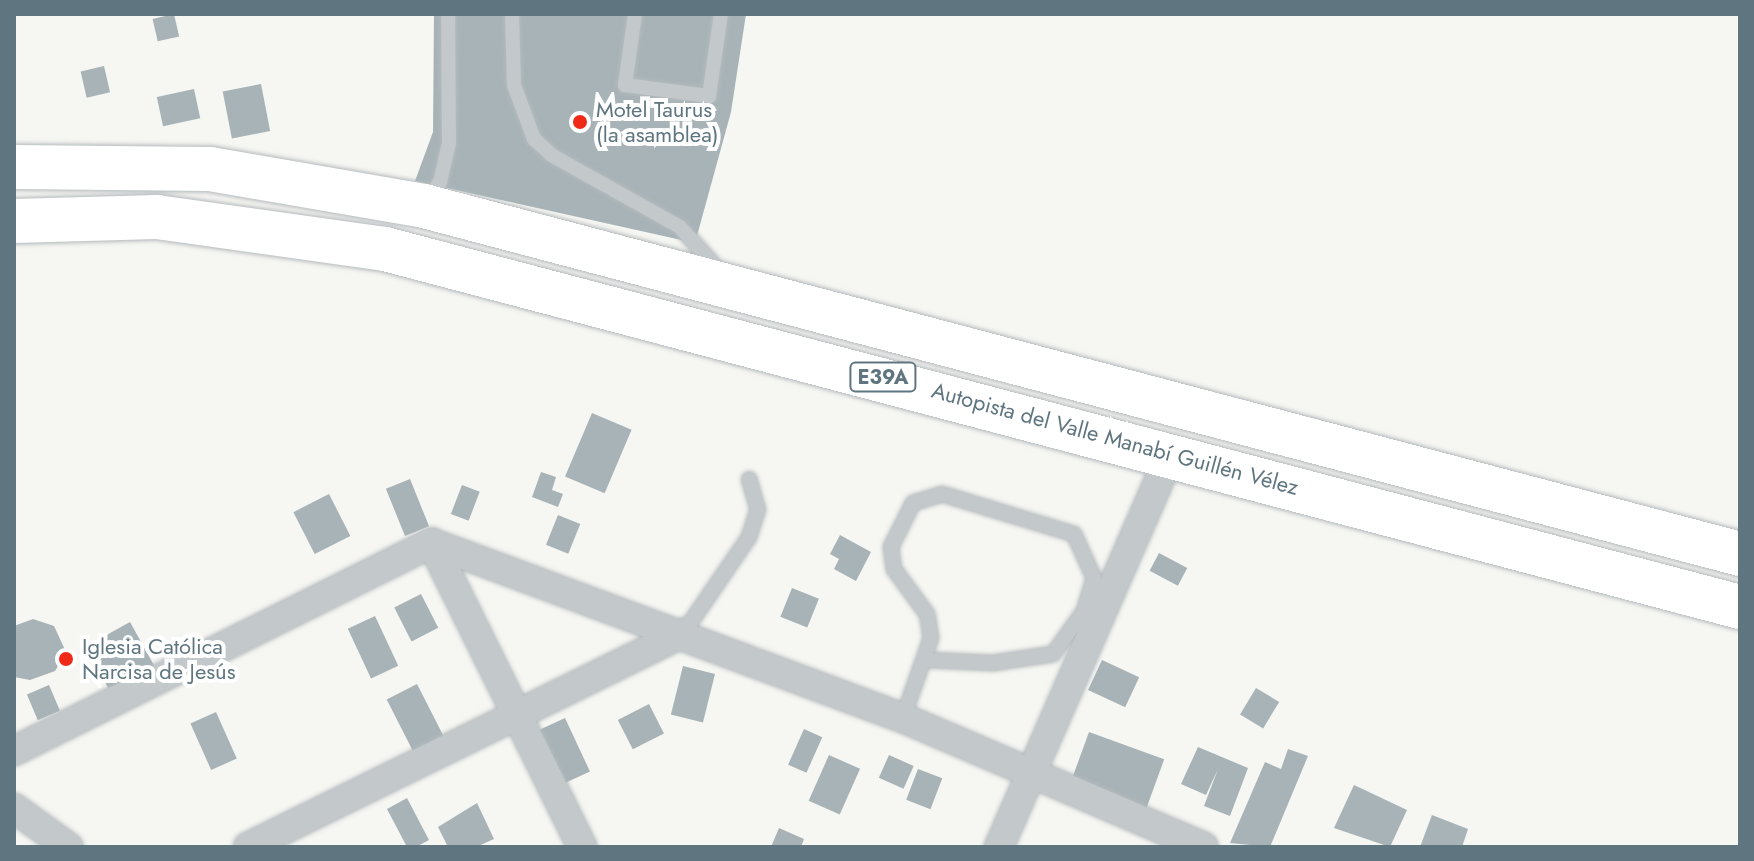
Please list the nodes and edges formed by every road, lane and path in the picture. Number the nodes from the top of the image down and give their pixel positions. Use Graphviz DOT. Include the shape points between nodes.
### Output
graph roads {
  1 [pos="448,14"];
  2 [pos="512,14"];
  3 [pos="635,14"];
  4 [pos="721,14"];
  5 [pos="14,167"];
  6 [pos="424,206"];
  7 [pos="14,221"];
  8 [pos="731,285"];
  9 [pos="1171,454"];
  10 [pos="749,479"];
  11 [pos="432,543"];
  12 [pos="1740,554"];
  13 [pos="1740,607"];
  14 [pos="684,632"];
  15 [pos="928,660"];
  16 [pos="518,714"];
  17 [pos="903,718"];
  18 [pos="14,751"];
  19 [pos="1033,772"];
  20 [pos="14,808"];
  21 [pos="68,847"];
  22 [pos="248,847"];
  23 [pos="582,847"];
  24 [pos="999,847"];
  25 [pos="1204,847"];
  1 -- 6 [label="lane" via="449,143 440,182"];
  2 -- 8 [label="lane" via="514,85 534,139 553,156 680,227"];
  3 -- 4 [label="lane" via="625,85 709,96"];
  5 -- 6 [label="main road, E39A" via="210,169"];
  6 -- 8 [label="main road, E39A"];
  7 -- 9 [label="main road, Autopista del Valle Manabí Guillén Vélez / E39A" via="157,217 385,249"];
  8 -- 12 [label="main road, E39A"];
  9 -- 13 [label="main road, Autopista del Valle Manabí Guillén Vélez / E39A"];
  9 -- 19 [label="street"];
  10 -- 14 [label="lane" via="758,510 749,537"];
  11 -- 14 [label="street"];
  11 -- 16 [label="street"];
  11 -- 18 [label="street"];
  14 -- 16 [label="street"];
  14 -- 17 [label="street"];
  15 -- 15 [label="lane" via="927,614 894,569 891,547 913,503 942,494 1074,534 1094,578 1084,611 1053,654 993,663"];
  15 -- 17 [label="lane"];
  16 -- 22 [label="street"];
  16 -- 23 [label="street"];
  17 -- 19 [label="street"];
  19 -- 24 [label="street"];
  19 -- 25 [label="street"];
  20 -- 21 [label="street"];
}
